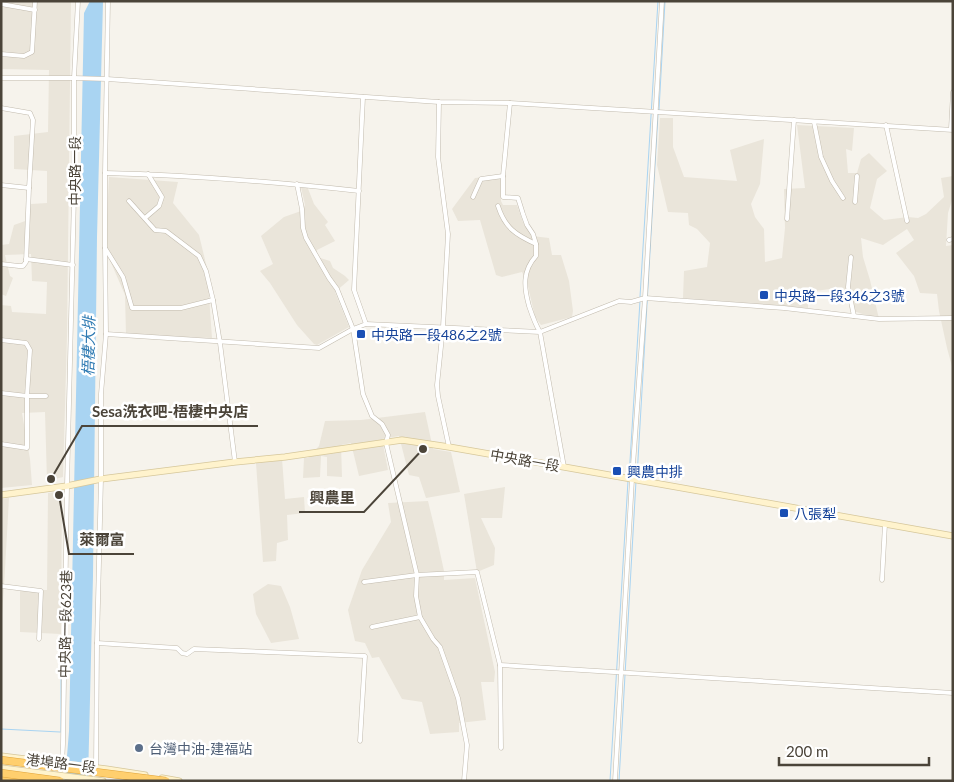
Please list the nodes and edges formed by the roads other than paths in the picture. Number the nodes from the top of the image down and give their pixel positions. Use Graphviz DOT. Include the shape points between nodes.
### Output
graph roads {
  1 [pos="36,1"];
  2 [pos="78,1"];
  3 [pos="108,1"];
  4 [pos="662,1"];
  5 [pos="1,4"];
  6 [pos="35,10"];
  7 [pos="1,54"];
  8 [pos="1,78"];
  9 [pos="74,78"];
  10 [pos="107,79"];
  11 [pos="953,92"];
  12 [pos="363,97"];
  13 [pos="439,102"];
  14 [pos="510,103"];
  15 [pos="1,108"];
  16 [pos="656,112"];
  17 [pos="794,120"];
  18 [pos="814,122"];
  19 [pos="886,125"];
  20 [pos="952,129"];
  21 [pos="105,173"];
  22 [pos="148,174"];
  23 [pos="503,176"];
  24 [pos="857,176"];
  25 [pos="297,184"];
  26 [pos="1,185"];
  27 [pos="29,188"];
  28 [pos="359,191"];
  29 [pos="473,197"];
  30 [pos="843,198"];
  31 [pos="128,201"];
  32 [pos="855,202"];
  33 [pos="498,206"];
  34 [pos="145,218"];
  35 [pos="787,219"];
  36 [pos="907,221"];
  37 [pos="536,244"];
  38 [pos="104,246"];
  39 [pos="851,258"];
  40 [pos="26,259"];
  41 [pos="1,264"];
  42 [pos="73,264"];
  43 [pos="645,298"];
  44 [pos="213,300"];
  45 [pos="854,316"];
  46 [pos="953,318"];
  47 [pos="366,324"];
  48 [pos="443,327"];
  49 [pos="353,329"];
  50 [pos="540,332"];
  51 [pos="106,334"];
  52 [pos="1,340"];
  53 [pos="220,343"];
  54 [pos="1,393"];
  55 [pos="27,396"];
  56 [pos="46,396"];
  57 [pos="386,443"];
  58 [pos="1,444"];
  59 [pos="449,447"];
  60 [pos="68,450"];
  61 [pos="235,462"];
  62 [pos="564,467"];
  63 [pos="98,480"];
  64 [pos="632,480"];
  65 [pos="70,485"];
  66 [pos="1,495"];
  67 [pos="885,524"];
  68 [pos="953,536"];
  69 [pos="418,575"];
  70 [pos="882,580"];
  71 [pos="364,582"];
  72 [pos="1,586"];
  73 [pos="420,617"];
  74 [pos="372,626"];
  75 [pos="39,639"];
  76 [pos="97,643"];
  77 [pos="500,665"];
  78 [pos="622,672"];
  79 [pos="953,693"];
  80 [pos="360,741"];
  81 [pos="501,748"];
  82 [pos="1,758"];
  83 [pos="62,763"];
  84 [pos="1,764"];
  85 [pos="1,768"];
  86 [pos="96,768"];
  87 [pos="106,768"];
  88 [pos="1,773"];
  89 [pos="1,778"];
  90 [pos="60,779"];
  91 [pos="22,781"];
  92 [pos="104,781"];
  93 [pos="138,781"];
  94 [pos="166,781"];
  95 [pos="180,781"];
  96 [pos="464,781"];
  97 [pos="615,781"];
  1 -- 6 [label="street"];
  2 -- 9 [label="street, 中央路一段"];
  3 -- 10 [label="street"];
  4 -- 16 [label="street"];
  5 -- 6 [label="street"];
  6 -- 7 [label="street" via="32,52 24,56"];
  8 -- 9 [label="street"];
  9 -- 10 [label="street"];
  9 -- 42 [label="street, 中央路一段"];
  10 -- 12 [label="street"];
  10 -- 21 [label="street"];
  11 -- 20 [label="street"];
  12 -- 13 [label="street"];
  12 -- 28 [label="street"];
  13 -- 14 [label="street"];
  13 -- 48 [label="street" via="438,157 448,234"];
  14 -- 16 [label="street"];
  14 -- 23 [label="street"];
  15 -- 27 [label="street" via="30,113 33,120"];
  16 -- 17 [label="street"];
  16 -- 43 [label="street"];
  17 -- 18 [label="street"];
  17 -- 35 [label="street"];
  18 -- 19 [label="street"];
  18 -- 30 [label="street" via="821,158"];
  19 -- 20 [label="street"];
  19 -- 36 [label="street"];
  21 -- 22 [label="street"];
  21 -- 38 [label="street"];
  22 -- 25 [label="street"];
  22 -- 34 [label="street" via="162,197 160,206"];
  23 -- 29 [label="street" via="481,179"];
  23 -- 37 [label="street" via="503,197 518,198"];
  24 -- 32 [label="street"];
  25 -- 28 [label="street"];
  25 -- 49 [label="street" via="306,238 338,289"];
  26 -- 27 [label="street"];
  27 -- 40 [label="street"];
  28 -- 47 [label="street" via="354,290"];
  31 -- 34 [label="street"];
  33 -- 37 [label="street" via="511,230"];
  34 -- 44 [label="street" via="156,230 166,230 198,256 206,271"];
  37 -- 50 [label="street" via="536,256 524,282"];
  38 -- 44 [label="street" via="123,277 132,308 181,308"];
  38 -- 51 [label="street"];
  39 -- 45 [label="street" via="848,287"];
  40 -- 41 [label="street" via="23,266"];
  40 -- 42 [label="street"];
  42 -- 60 [label="street, 中央路一段"];
  43 -- 45 [label="street"];
  43 -- 50 [label="street" via="620,301"];
  43 -- 64 [label="street"];
  44 -- 53 [label="street"];
  45 -- 46 [label="street"];
  47 -- 48 [label="street"];
  47 -- 49 [label="street"];
  48 -- 50 [label="street"];
  48 -- 59 [label="street" via="437,385"];
  49 -- 53 [label="street" via="319,348"];
  49 -- 57 [label="street" via="363,394 372,416 388,435"];
  50 -- 62 [label="street"];
  51 -- 53 [label="street"];
  51 -- 63 [label="street"];
  52 -- 55 [label="street" via="26,343 30,350"];
  53 -- 61 [label="street"];
  54 -- 55 [label="street"];
  55 -- 56 [label="street"];
  55 -- 58 [label="street" via="27,448"];
  57 -- 59 [label="street, 中央路一段" via="402,440"];
  57 -- 61 [label="street, 中央路一段"];
  57 -- 69 [label="street"];
  59 -- 62 [label="street, 中央路一段"];
  60 -- 65 [label="street, 中央路一段623巷"];
  61 -- 63 [label="street, 中央路一段"];
  62 -- 64 [label="street, 中央路一段"];
  63 -- 65 [label="street, 中央路一段"];
  63 -- 76 [label="street"];
  64 -- 67 [label="street, 中央路一段"];
  64 -- 78 [label="street"];
  65 -- 66 [label="street"];
  65 -- 83 [label="street, 中央路一段623巷"];
  67 -- 68 [label="street, 中央路一段"];
  67 -- 70 [label="street"];
  69 -- 71 [label="street"];
  69 -- 73 [label="street" via="416,596"];
  69 -- 77 [label="street" via="477,572"];
  72 -- 75 [label="street" via="41,591"];
  73 -- 74 [label="street"];
  73 -- 96 [label="street" via="440,647 458,698 467,746"];
  76 -- 80 [label="street" via="177,648 187,654 194,648 364,656"];
  76 -- 86 [label="street"];
  77 -- 78 [label="street"];
  77 -- 81 [label="street"];
  78 -- 79 [label="street"];
  78 -- 97 [label="street"];
  82 -- 83 [label="street, 港埠路一段"];
  82 -- 94 [label="highway, bridge"];
  83 -- 86 [label="street, 港埠路一段"];
  83 -- 90 [label="street, 中央路一段623巷"];
  84 -- 93 [label="highway, bridge"];
  85 -- 90 [label="street, 港埠路一段"];
  86 -- 87 [label="street, 港埠路一段"];
  87 -- 92 [label="street"];
  87 -- 95 [label="street, 港埠路一段"];
  88 -- 90 [label="highway, bridge"];
  89 -- 91 [label="highway"];
  90 -- 92 [label="street, 港埠路一段"];
}
